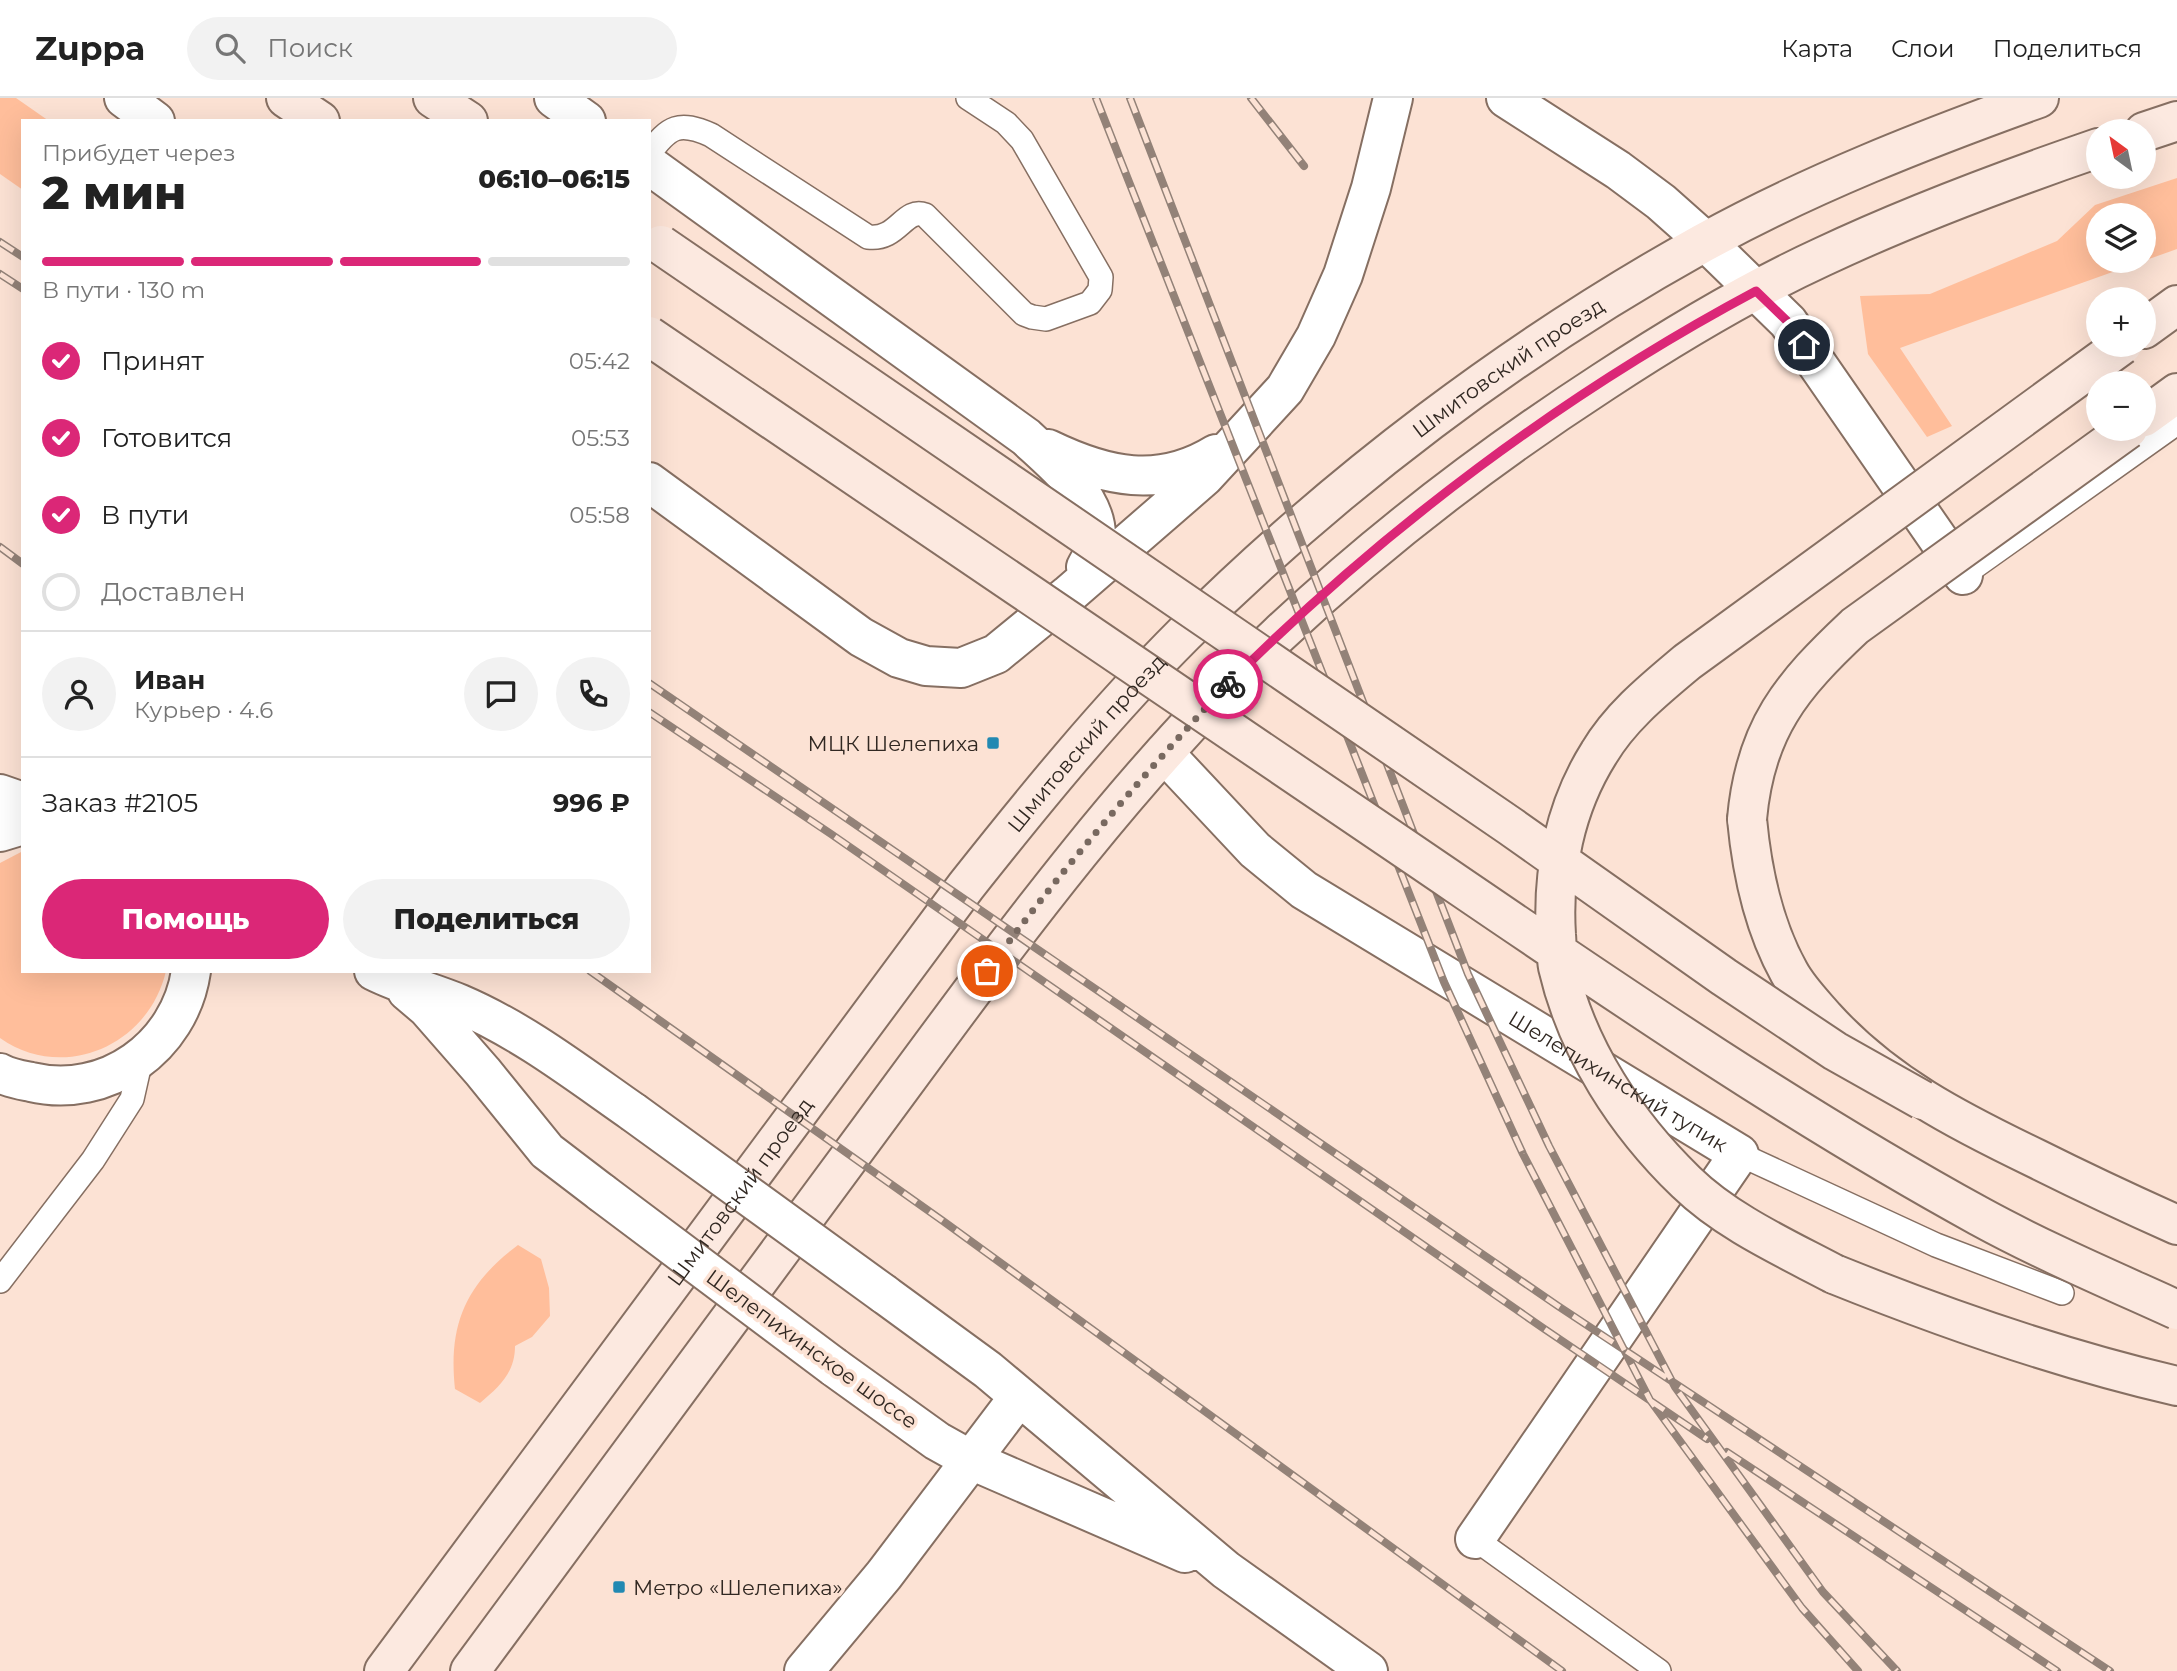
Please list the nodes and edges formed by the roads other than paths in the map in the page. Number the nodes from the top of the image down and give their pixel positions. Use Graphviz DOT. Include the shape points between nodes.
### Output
graph roads {
  1 [pos="124,98"];
  2 [pos="286,98"];
  3 [pos="433,98"];
  4 [pos="554,98"];
  5 [pos="968,98"];
  6 [pos="1393,98"];
  7 [pos="1506,98"];
  8 [pos="2039,98"];
  9 [pos="152,119"];
  10 [pos="317,119"];
  11 [pos="465,119"];
  12 [pos="583,119"];
  13 [pos="2177,121"];
  14 [pos="2156,128"];
  15 [pos="651,152"];
  16 [pos="2086,152"];
  17 [pos="651,166"];
  18 [pos="655,242"];
  19 [pos="1706,242"];
  20 [pos="1756,291"];
  21 [pos="2177,305"];
  22 [pos="2156,320"];
  23 [pos="651,337"];
  24 [pos="2106,357"];
  25 [pos="2177,394"];
  26 [pos="2156,409"];
  27 [pos="2177,424"];
  28 [pos="1026,438"];
  29 [pos="2111,441"];
  30 [pos="1236,442"];
  31 [pos="651,483"];
  32 [pos="1962,575"];
  33 [pos="1068,595"];
  34 [pos="1164,753"];
  35 [pos="0,794"];
  36 [pos="21,801"];
  37 [pos="21,826"];
  38 [pos="0,832"];
  39 [pos="386,977"];
  40 [pos="197,978"];
  41 [pos="141,1059"];
  42 [pos="0,1073"];
  43 [pos="1922,1100"];
  44 [pos="1739,1154"];
  45 [pos="2177,1225"];
  46 [pos="0,1281"];
  47 [pos="2062,1293"];
  48 [pos="2177,1310"];
  49 [pos="2177,1386"];
  50 [pos="1018,1398"];
  51 [pos="971,1460"];
  52 [pos="1475,1539"];
  53 [pos="1226,1570"];
  54 [pos="493,1653"];
  55 [pos="384,1671"];
  56 [pos="470,1671"];
  57 [pos="804,1671"];
  58 [pos="1368,1671"];
  59 [pos="1659,1671"];
  1 -- 9 [label="street"];
  2 -- 10 [label="main road"];
  3 -- 11 [label="main road"];
  4 -- 12 [label="street"];
  5 -- 15 [label="lane" via="1006,123 1031,152 1101,277 1100,290 1090,303 1046,319 1024,314 925,215 912,215 888,236 868,237 695,128 667,132"];
  6 -- 30 [label="street" via="1343,275 1316,336 1285,389"];
  7 -- 19 [label="street" via="1618,170"];
  8 -- 19 [label="main road, Шмитовский проезд" via="1867,165"];
  13 -- 14 [label="main road"];
  16 -- 20 [label="main road" via="1905,221"];
  17 -- 28 [label="street"];
  18 -- 43 [label="main road, bridge" via="1499,818 1724,977 1835,1051"];
  19 -- 20 [label="street"];
  19 -- 55 [label="main road, Шмитовский проезд" via="1518,358 1403,443 1234,585 1128,693 958,897"];
  20 -- 32 [label="street" via="1788,322"];
  20 -- 34 [label="main road" via="1668,340 1566,406 1444,495 1289,625"];
  21 -- 22 [label="main road"];
  23 -- 48 [label="main road, bridge" via="1467,891 1805,1113 1985,1219"];
  24 -- 49 [label="main road, bridge" via="1687,662 1635,706 1599,752 1576,797 1561,844 1555,907 1558,965 1579,1030 1613,1093 1642,1134 1688,1184 1749,1229 1846,1279 1926,1311 2034,1348"];
  25 -- 26 [label="main road"];
  27 -- 32 [label="lane"];
  28 -- 30 [label="street" via="1119,475 1157,477 1198,465"];
  28 -- 33 [label="street" via="1068,476 1089,505 1097,530 1092,558"];
  29 -- 43 [label="main road, bridge" via="1855,625 1790,695 1755,766 1747,819 1754,874 1775,944 1790,975 1842,1036"];
  30 -- 33 [label="street" via="1194,486"];
  31 -- 33 [label="street" via="861,637 898,658 926,666 961,668 996,654"];
  34 -- 44 [label="street, Шелепихинский тупик" via="1255,850 1304,890"];
  34 -- 54 [label="main road" via="1020,927"];
  35 -- 36 [label="street"];
  37 -- 38 [label="street"];
  39 -- 50 [label="street, Шелепихинское шоссе, bridge" via="460,1004 533,1042 988,1370"];
  39 -- 51 [label="street, Шелепихинское шоссе, bridge" via="427,1009 547,1151 834,1367"];
  40 -- 41 [label="street" via="170,1029"];
  41 -- 42 [label="street" via="98,1081 50,1087"];
  41 -- 46 [label="lane" via="132,1099 106,1140"];
  43 -- 45 [label="main road"];
  44 -- 47 [label="lane" via="1936,1245"];
  44 -- 52 [label="street, Шелепихинский тупик"];
  50 -- 51 [label="street"];
  50 -- 53 [label="street, Шелепихинское шоссе"];
  51 -- 53 [label="street, Шелепихинское шоссе"];
  51 -- 57 [label="street"];
  52 -- 59 [label="lane"];
  53 -- 58 [label="street, Шелепихинское шоссе"];
  54 -- 56 [label="main road"];
}
